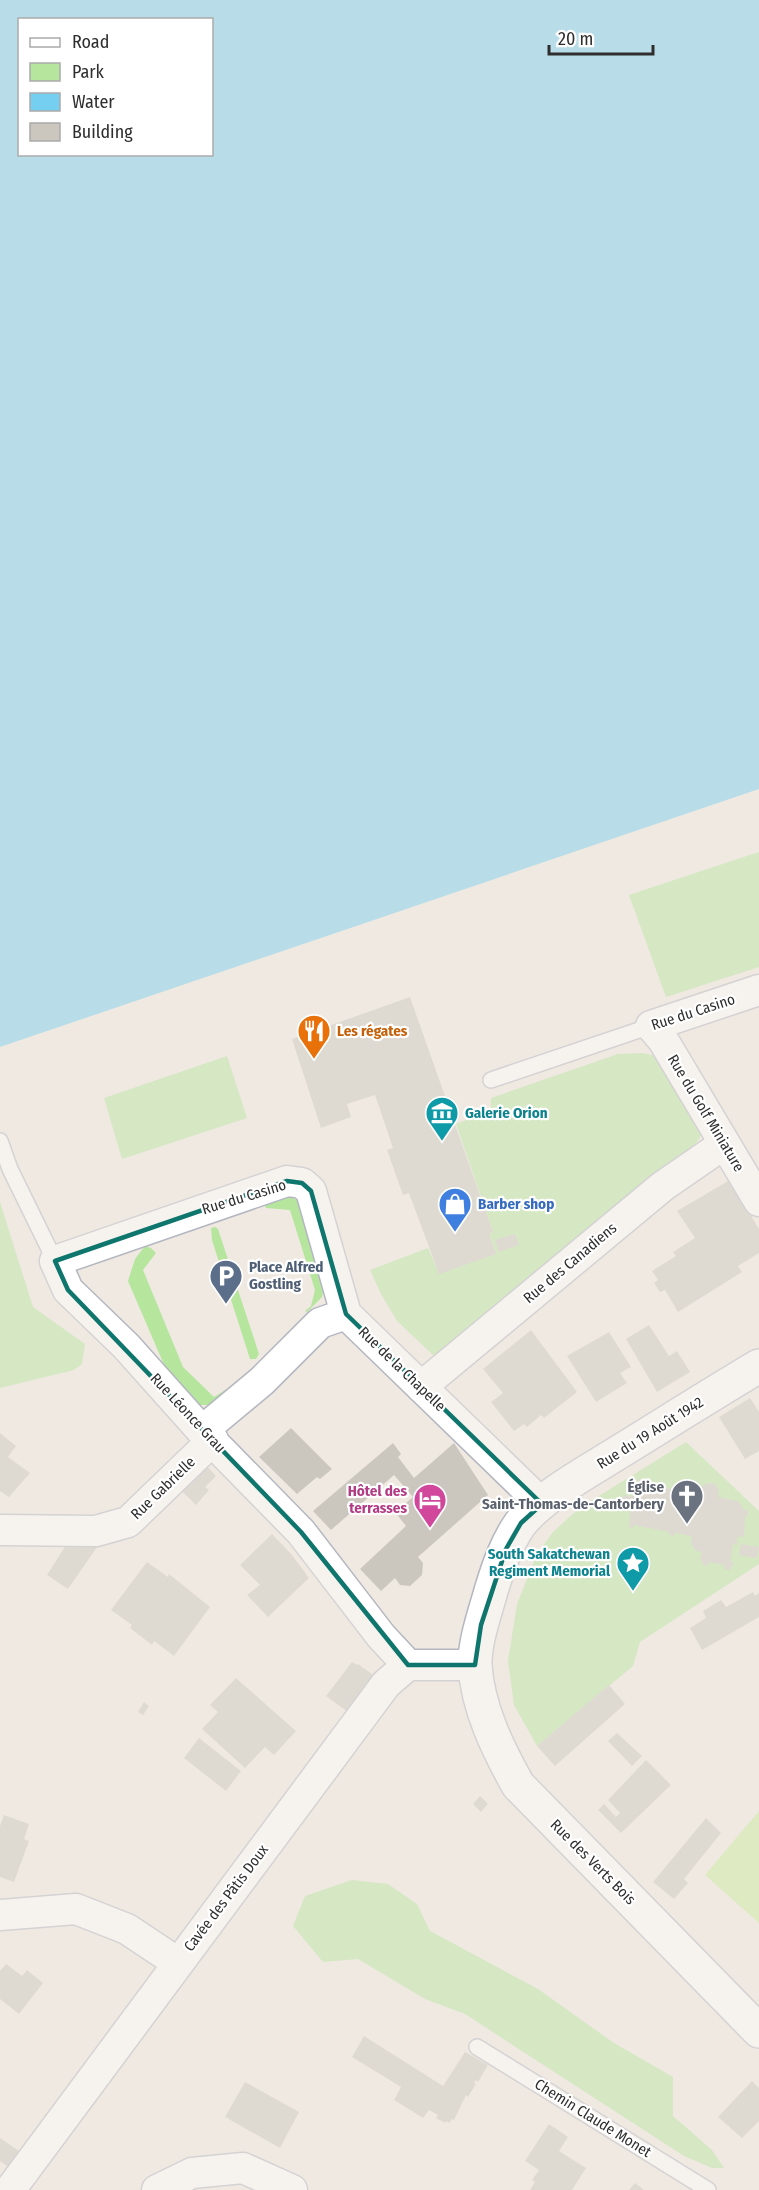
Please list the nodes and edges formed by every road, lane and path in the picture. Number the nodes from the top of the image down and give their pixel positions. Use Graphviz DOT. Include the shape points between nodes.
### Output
graph roads {
  1 [pos="759,990"];
  2 [pos="651,1026"];
  3 [pos="490,1080"];
  4 [pos="0,1141"];
  5 [pos="724,1144"];
  6 [pos="759,1201"];
  7 [pos="55,1261"];
  8 [pos="346,1314"];
  9 [pos="759,1366"];
  10 [pos="421,1387"];
  11 [pos="208,1435"];
  12 [pos="542,1504"];
  13 [pos="0,1530"];
  14 [pos="408,1665"];
  15 [pos="475,1665"];
  16 [pos="0,1915"];
  17 [pos="178,1963"];
  18 [pos="759,2031"];
  19 [pos="477,2047"];
  20 [pos="10,2190"];
  21 [pos="157,2190"];
  22 [pos="292,2190"];
  23 [pos="708,2190"];
  1 -- 2 [label="street, Rue du Casino"];
  2 -- 3 [label="lane, Rue du Casino"];
  2 -- 5 [label="street, Rue du Golf Miniature"];
  4 -- 7 [label="lane, Rue Léonce Grau"];
  5 -- 6 [label="street, Rue du Golf Miniature"];
  5 -- 10 [label="street, Rue des Canadiens" via="663,1186"];
  7 -- 8 [label="street, Rue du Casino" via="287,1181 302,1183 310,1191"];
  7 -- 11 [label="street, Rue Léonce Grau" via="68,1290"];
  8 -- 10 [label="street, Rue de la Chapelle"];
  8 -- 11 [label="street, Rue de la Chapelle" via="320,1323"];
  9 -- 12 [label="main road, Rue du 19 Août 1942" via="573,1480"];
  10 -- 12 [label="street, Rue de la Chapelle"];
  11 -- 13 [label="street, Rue Gabrielle" via="128,1522 96,1531"];
  11 -- 14 [label="street, Rue Léonce Grau" via="301,1532"];
  12 -- 15 [label="main road, Rue du 19 Août 1942" via="521,1523 506,1550 481,1625"];
  14 -- 15 [label="street"];
  14 -- 17 [label="street, Cavée des Pâtis Doux" via="386,1684"];
  15 -- 18 [label="main road, Rue des Verts Bois" via="482,1706 501,1756 518,1785"];
  16 -- 17 [label="street" via="76,1909 127,1929"];
  17 -- 20 [label="street, Cavée des Pâtis Doux"];
  19 -- 23 [label="lane, Chemin Claude Monet"];
  21 -- 22 [label="street" via="192,2172 243,2168"];
}
